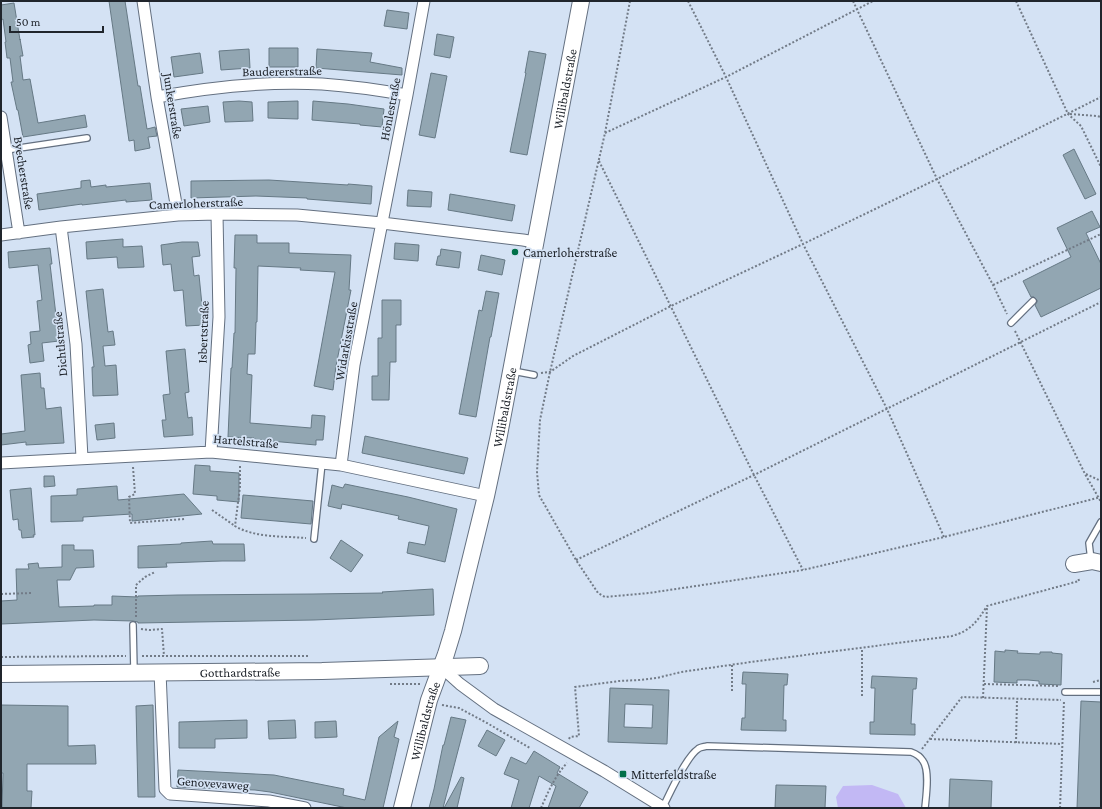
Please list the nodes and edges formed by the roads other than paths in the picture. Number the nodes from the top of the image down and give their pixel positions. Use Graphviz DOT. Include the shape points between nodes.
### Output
graph roads {
  1 [pos="143,1"];
  2 [pos="424,1"];
  3 [pos="581,1"];
  4 [pos="407,95"];
  5 [pos="157,97"];
  6 [pos="1,117"];
  7 [pos="87,138"];
  8 [pos="6,150"];
  9 [pos="217,214"];
  10 [pos="178,215"];
  11 [pos="382,222"];
  12 [pos="61,227"];
  13 [pos="19,233"];
  14 [pos="1,235"];
  15 [pos="535,242"];
  16 [pos="1032,301"];
  17 [pos="1011,323"];
  18 [pos="511,371"];
  19 [pos="534,375"];
  20 [pos="211,452"];
  21 [pos="82,458"];
  22 [pos="1,463"];
  23 [pos="322,463"];
  24 [pos="341,465"];
  25 [pos="486,496"];
  26 [pos="1101,522"];
  27 [pos="314,539"];
  28 [pos="1096,562"];
  29 [pos="1074,564"];
  30 [pos="135,626"];
  31 [pos="480,666"];
  32 [pos="441,667"];
  33 [pos="134,672"];
  34 [pos="160,672"];
  35 [pos="1,674"];
  36 [pos="1064,689"];
  37 [pos="1101,692"];
  38 [pos="305,808"];
  39 [pos="402,808"];
  40 [pos="663,808"];
  41 [pos="926,808"];
  1 -- 5 [label="street, Junkerstraße"];
  2 -- 4 [label="street, Hönlestraße"];
  3 -- 15 [label="street, Willibaldstraße"];
  4 -- 5 [label="street, Baudererstraße" via="369,88 321,84 247,84"];
  4 -- 11 [label="street, Hönlestraße"];
  5 -- 10 [label="street, Junkerstraße"];
  6 -- 8 [label="street, Byecherstraße"];
  7 -- 8 [label="lane"];
  8 -- 13 [label="street, Byecherstraße"];
  9 -- 10 [label="street, Camerloherstraße"];
  9 -- 11 [label="street, Camerloherstraße"];
  9 -- 20 [label="street, Isbertstraße" via="219,317"];
  10 -- 12 [label="street, Camerloherstraße"];
  11 -- 15 [label="street, Camerloherstraße"];
  11 -- 24 [label="street, Widarkisstraße" via="354,365"];
  12 -- 13 [label="street, Camerloherstraße"];
  12 -- 21 [label="street, Dichtlstraße" via="76,344"];
  13 -- 14 [label="street, Camerloherstraße"];
  15 -- 18 [label="street, Willibaldstraße"];
  16 -- 17 [label="lane"];
  18 -- 19 [label="lane"];
  18 -- 25 [label="street, Willibaldstraße"];
  20 -- 21 [label="street, Hartelstraße"];
  20 -- 23 [label="street, Hartelstraße"];
  21 -- 22 [label="street, Hartelstraße"];
  23 -- 24 [label="street, Hartelstraße"];
  23 -- 27 [label="lane"];
  24 -- 25 [label="street, Hartelstraße"];
  25 -- 32 [label="street, Willibaldstraße" via="453,631"];
  26 -- 28 [label="lane" via="1089,543"];
  28 -- 29 [label="street"];
  30 -- 33 [label="lane"];
  31 -- 32 [label="street, Gotthardstraße"];
  32 -- 34 [label="street, Gotthardstraße"];
  32 -- 39 [label="street, Willibaldstraße" via="429,700"];
  32 -- 40 [label="street" via="494,709 624,782"];
  33 -- 34 [label="street, Gotthardstraße"];
  33 -- 35 [label="street, Gotthardstraße"];
  34 -- 38 [label="street, Genovevaweg" via="164,789 170,794 269,801"];
  36 -- 37 [label="lane"];
  40 -- 41 [label="lane" via="687,761 699,748 707,746 911,752 918,754 924,762"];
}
